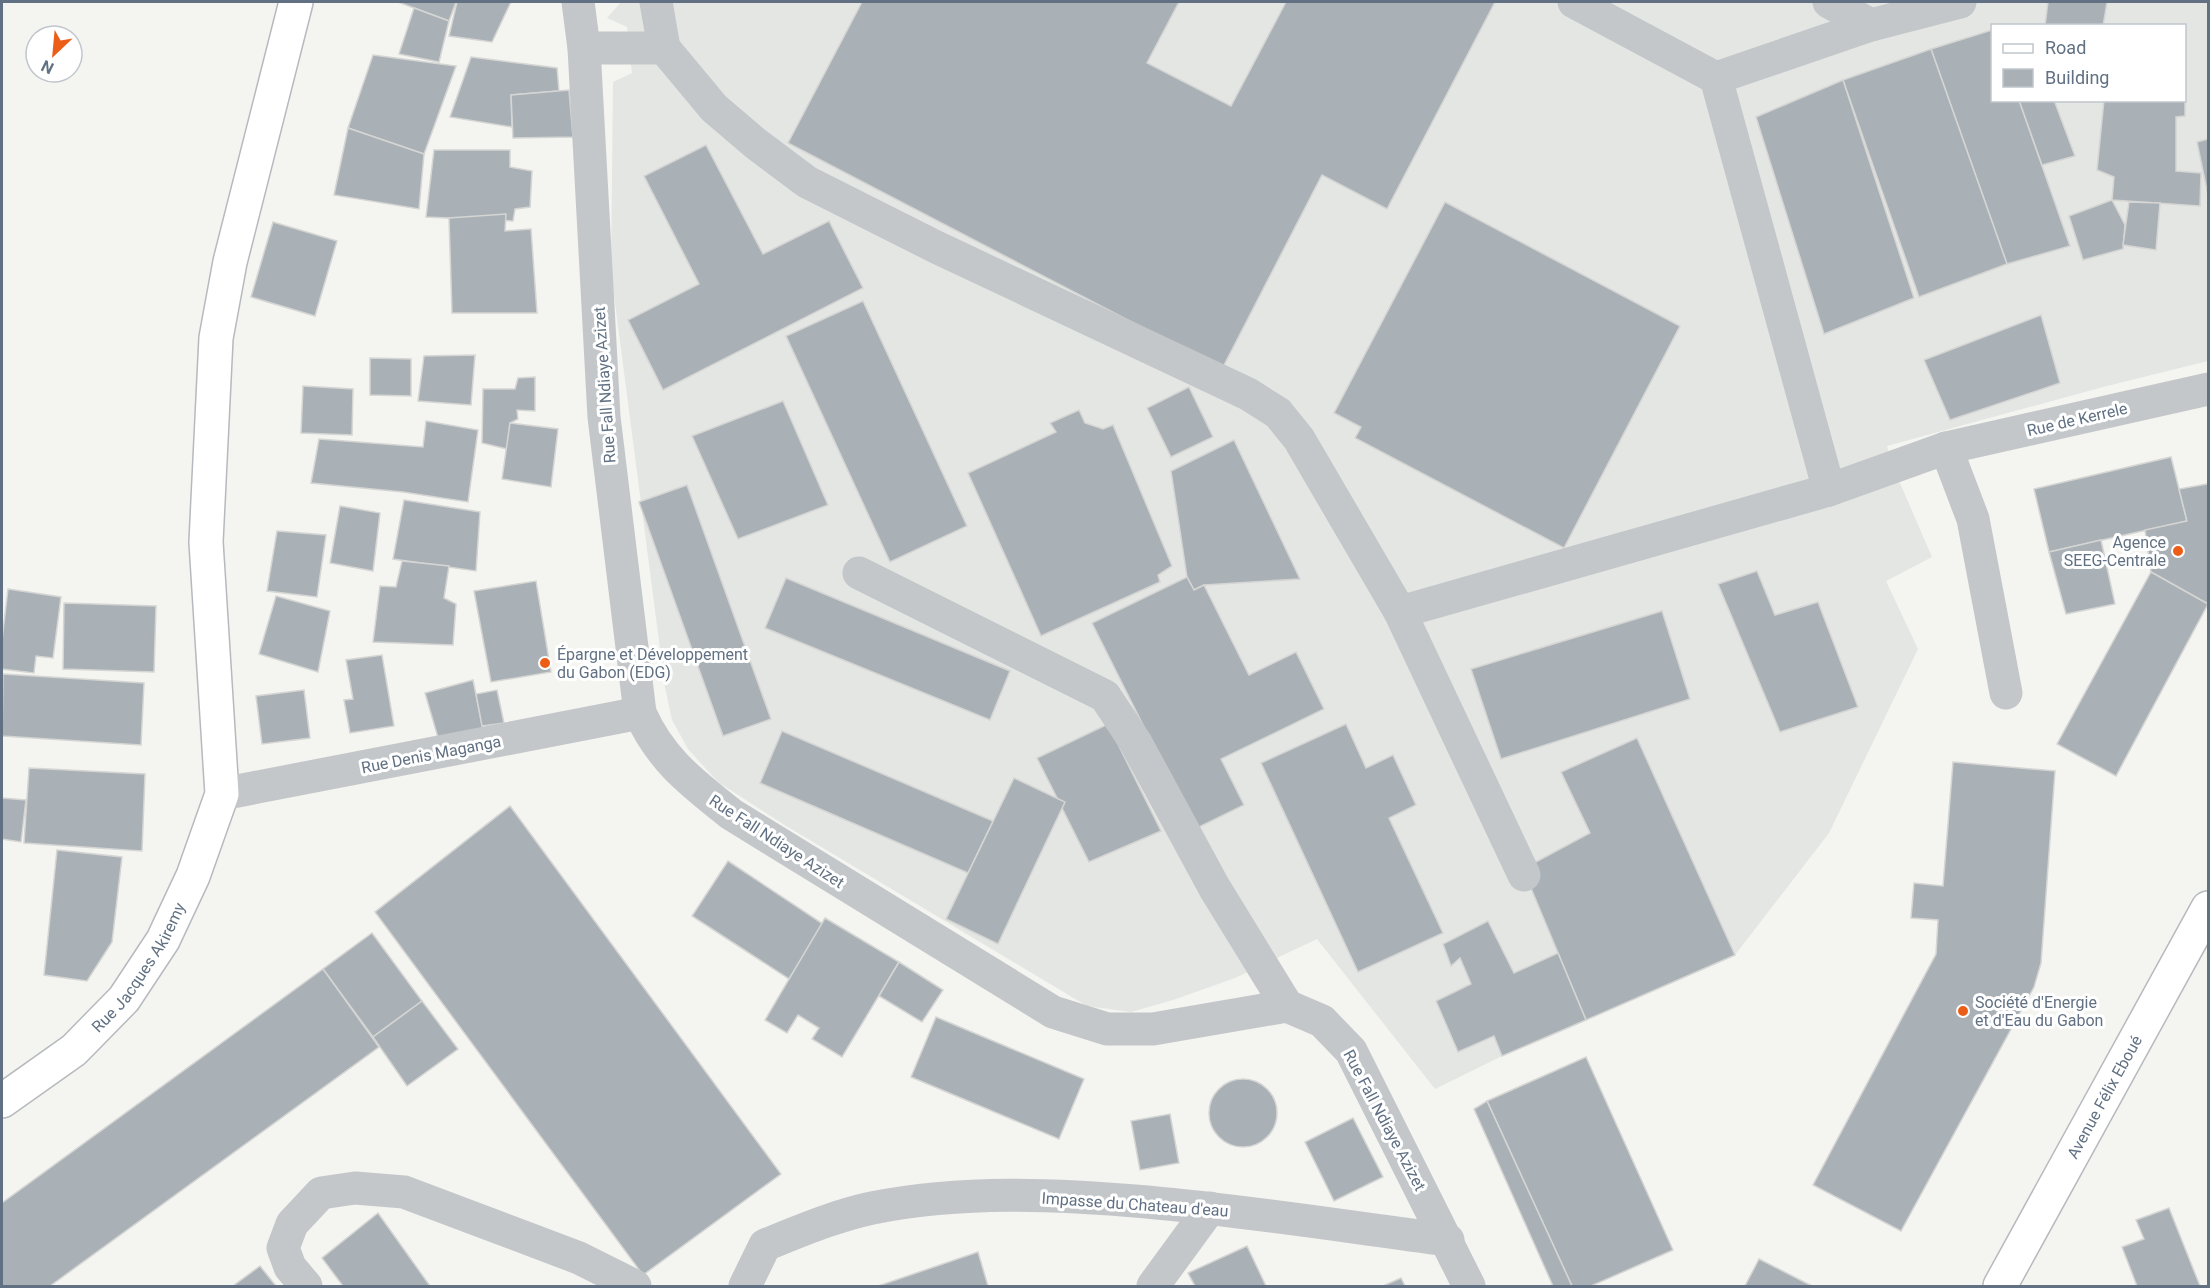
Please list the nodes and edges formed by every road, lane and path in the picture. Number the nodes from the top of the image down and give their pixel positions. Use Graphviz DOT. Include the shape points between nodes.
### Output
graph roads {
  1 [pos="296,2"];
  2 [pos="578,2"];
  3 [pos="656,2"];
  4 [pos="1574,2"];
  5 [pos="1829,2"];
  6 [pos="1960,2"];
  7 [pos="1871,26"];
  8 [pos="584,48"];
  9 [pos="664,48"];
  10 [pos="1716,78"];
  11 [pos="2208,389"];
  12 [pos="1946,448"];
  13 [pos="1829,490"];
  14 [pos="859,573"];
  15 [pos="1400,612"];
  16 [pos="2006,693"];
  17 [pos="640,713"];
  18 [pos="222,794"];
  19 [pos="1524,875"];
  20 [pos="2208,909"];
  21 [pos="2208,960"];
  22 [pos="2173,970"];
  23 [pos="1287,1006"];
  24 [pos="2,1101"];
  25 [pos="1210,1208"];
  26 [pos="1448,1240"];
  27 [pos="306,1287"];
  28 [pos="635,1287"];
  29 [pos="746,1287"];
  30 [pos="1153,1287"];
  31 [pos="1469,1287"];
  32 [pos="2000,1287"];
  1 -- 18 [label="main road" via="230,262 216,338 206,542"];
  2 -- 8 [label="street, Rue Fall Ndiaye Azizet"];
  3 -- 9 [label="street"];
  4 -- 10 [label="street"];
  5 -- 7 [label="street"];
  6 -- 7 [label="street"];
  7 -- 10 [label="street"];
  8 -- 9 [label="street"];
  8 -- 17 [label="street, Rue Fall Ndiaye Azizet" via="604,417"];
  9 -- 15 [label="street" via="714,108 807,182 1248,394 1278,413 1299,439"];
  10 -- 13 [label="street"];
  11 -- 12 [label="street, Rue de Kerrele"];
  12 -- 13 [label="street, Rue de Kerrele"];
  12 -- 16 [label="street" via="1972,519"];
  13 -- 15 [label="street, Rue de Kerrele"];
  14 -- 23 [label="street" via="1105,696 1136,742 1214,887"];
  15 -- 19 [label="street"];
  17 -- 18 [label="street, Rue Denis Maganga"];
  17 -- 23 [label="street, Rue Fall Ndiaye Azizet" via="652,740 687,779 731,814 1053,1012 1107,1029 1153,1029"];
  18 -- 24 [label="main road, Rue Jacques Akiremy" via="193,876 168,930 124,999 74,1050"];
  20 -- 22 [label="main road, Avenue Félix Eboué"];
  21 -- 22 [label="main road"];
  22 -- 32 [label="main road, Avenue Félix Eboué"];
  23 -- 26 [label="street, Rue Fall Ndiaye Azizet" via="1322,1021 1351,1051"];
  25 -- 26 [label="street, Impasse du Chateau d'eau"];
  25 -- 29 [label="street, Impasse du Chateau d'eau" via="1064,1195 950,1198 872,1208 819,1223 765,1245"];
  25 -- 30 [label="street"];
  26 -- 31 [label="street, Rue Fall Ndiaye Azizet"];
  27 -- 28 [label="street" via="290,1268 283,1248 292,1224 321,1193 356,1188 404,1192 489,1222 579,1258"];
}
